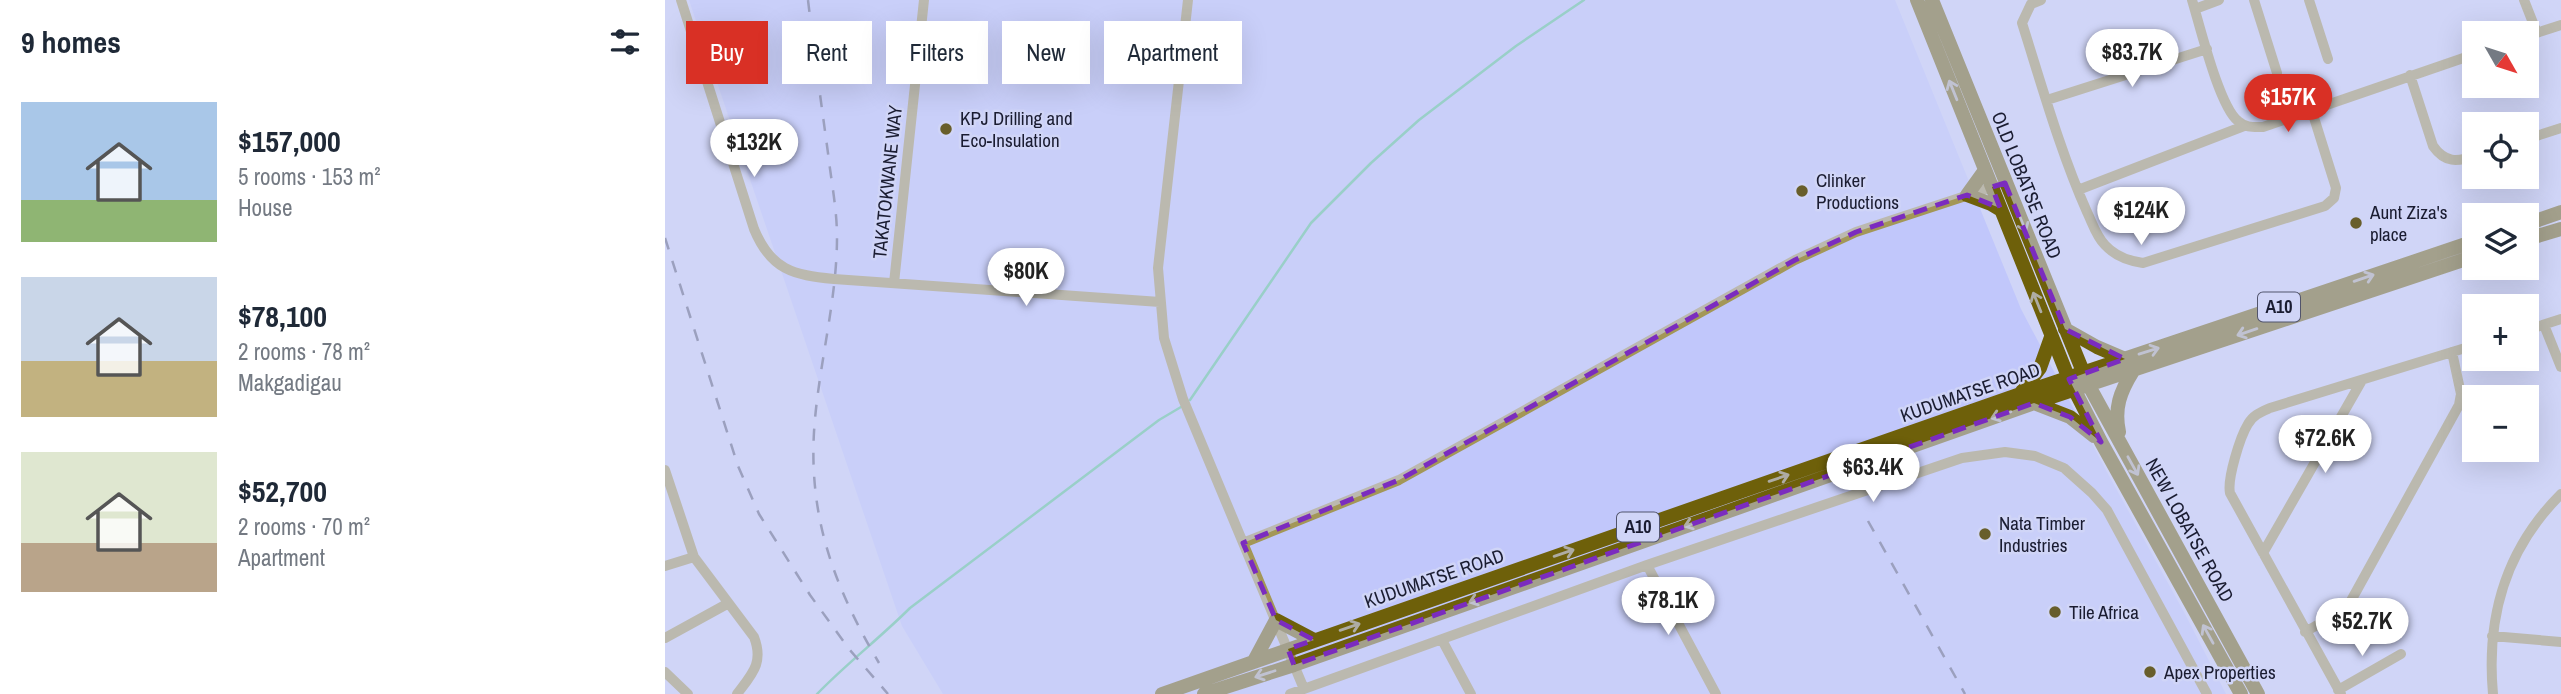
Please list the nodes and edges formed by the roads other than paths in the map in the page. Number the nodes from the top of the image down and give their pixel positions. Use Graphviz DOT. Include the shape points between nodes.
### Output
graph roads {
  1 [pos="681,0"];
  2 [pos="924,0"];
  3 [pos="1188,0"];
  4 [pos="1917,0"];
  5 [pos="1932,0"];
  6 [pos="2041,0"];
  7 [pos="2219,0"];
  8 [pos="2254,0"];
  9 [pos="2309,0"];
  10 [pos="2524,0"];
  11 [pos="2193,5"];
  12 [pos="2529,21"];
  13 [pos="2561,25"];
  14 [pos="2539,32"];
  15 [pos="2207,48"];
  16 [pos="2462,58"];
  17 [pos="2328,59"];
  18 [pos="2277,74"];
  19 [pos="2410,75"];
  20 [pos="2047,100"];
  21 [pos="2311,108"];
  22 [pos="2244,126"];
  23 [pos="2561,128"];
  24 [pos="2539,135"];
  25 [pos="2462,159"];
  26 [pos="1985,170"];
  27 [pos="1999,185"];
  28 [pos="2078,190"];
  29 [pos="1967,195"];
  30 [pos="2001,210"];
  31 [pos="2561,212"];
  32 [pos="2539,220"];
  33 [pos="2561,229"];
  34 [pos="2539,235"];
  35 [pos="2462,246"];
  36 [pos="2462,260"];
  37 [pos="894,283"];
  38 [pos="1160,302"];
  39 [pos="2561,319"];
  40 [pos="2544,325"];
  41 [pos="2539,326"];
  42 [pos="2066,329"];
  43 [pos="2051,337"];
  44 [pos="2462,349"];
  45 [pos="2452,352"];
  46 [pos="2129,365"];
  47 [pos="2561,368"];
  48 [pos="2079,382"];
  49 [pos="2361,382"];
  50 [pos="2020,394"];
  51 [pos="2034,403"];
  52 [pos="2101,442"];
  53 [pos="2121,442"];
  54 [pos="665,470"];
  55 [pos="667,483"];
  56 [pos="2561,494"];
  57 [pos="1243,543"];
  58 [pos="2263,553"];
  59 [pos="694,557"];
  60 [pos="1647,565"];
  61 [pos="665,566"];
  62 [pos="727,604"];
  63 [pos="1276,620"];
  64 [pos="2305,632"];
  65 [pos="2492,636"];
  66 [pos="665,638"];
  67 [pos="1314,640"];
  68 [pos="1442,640"];
  69 [pos="2561,642"];
  70 [pos="1288,649"];
  71 [pos="2401,654"];
  72 [pos="1254,660"];
  73 [pos="1294,664"];
  74 [pos="667,678"];
  75 [pos="1304,689"];
  76 [pos="2340,692"];
  77 [pos="688,694"];
  78 [pos="737,694"];
  79 [pos="1162,694"];
  80 [pos="1205,694"];
  81 [pos="1290,694"];
  82 [pos="1471,694"];
  83 [pos="1716,694"];
  84 [pos="2207,694"];
  85 [pos="2241,694"];
  86 [pos="2258,694"];
  87 [pos="2493,694"];
  1 -- 37 [label="street" via="765,252 798,275"];
  2 -- 37 [label="street, TAKATOKWANE WAY"];
  3 -- 38 [label="street" via="1158,268"];
  26 -- 4 [label="main road, one-way"];
  5 -- 27 [label="main road, OLD LOBATSE ROAD"];
  6 -- 20 [label="street" via="2031,4 2022,23"];
  7 -- 11 [label="street"];
  8 -- 18 [label="street"];
  9 -- 17 [label="street"];
  10 -- 12 [label="street"];
  11 -- 15 [label="street"];
  13 -- 14 [label="street"];
  15 -- 20 [label="street"];
  15 -- 22 [label="street" via="2230,111"];
  16 -- 19 [label="street"];
  19 -- 21 [label="street"];
  19 -- 25 [label="street" via="2433,146 2447,160"];
  20 -- 28 [label="street"];
  21 -- 22 [label="street" via="2263,127"];
  21 -- 28 [label="street" via="2336,188 2334,198 2325,206 2143,263 2105,246"];
  22 -- 28 [label="street"];
  23 -- 24 [label="street"];
  26 -- 27 [label="main road"];
  26 -- 29 [label="main road"];
  27 -- 29 [label="street"];
  27 -- 30 [label="main road"];
  27 -- 42 [label="main road, OLD LOBATSE ROAD, one-way"];
  29 -- 30 [label="main road"];
  29 -- 57 [label="street" via="1856,232 1794,260 1399,480"];
  43 -- 30 [label="main road, one-way"];
  31 -- 32 [label="main road"];
  33 -- 34 [label="main road"];
  46 -- 35 [label="main road, KUDUMATSE ROAD / A10, one-way"];
  36 -- 46 [label="main road, KUDUMATSE ROAD / A10, one-way"];
  37 -- 38 [label="street"];
  38 -- 57 [label="street" via="1164,338 1183,400"];
  39 -- 40 [label="street"];
  40 -- 41 [label="street"];
  40 -- 47 [label="street"];
  42 -- 46 [label="main road"];
  42 -- 48 [label="main road, OLD LOBATSE ROAD"];
  43 -- 48 [label="main road"];
  43 -- 50 [label="main road" via="2040,368"];
  44 -- 45 [label="street"];
  45 -- 49 [label="street"];
  45 -- 64 [label="street" via="2459,405 2347,608"];
  46 -- 48 [label="main road, KUDUMATSE ROAD / A10"];
  46 -- 53 [label="main road" via="2118,401"];
  48 -- 50 [label="main road, KUDUMATSE ROAD / A10"];
  48 -- 51 [label="main road, KUDUMATSE ROAD / A10"];
  48 -- 52 [label="main road"];
  48 -- 53 [label="main road, NEW LOBATSE ROAD"];
  49 -- 58 [label="street"];
  49 -- 58 [label="street" via="2270,408 2247,424 2228,486"];
  67 -- 50 [label="main road, KUDUMATSE ROAD / A10, one-way"];
  51 -- 52 [label="main road" via="2070,417"];
  51 -- 73 [label="main road, KUDUMATSE ROAD / A10, one-way"];
  85 -- 52 [label="main road, one-way"];
  53 -- 86 [label="main road, NEW LOBATSE ROAD, one-way"];
  54 -- 55 [label="street"];
  55 -- 59 [label="street"];
  56 -- 65 [label="street" via="2546,509 2508,570"];
  57 -- 63 [label="street"];
  58 -- 64 [label="street"];
  59 -- 61 [label="street"];
  59 -- 62 [label="street"];
  60 -- 68 [label="street"];
  60 -- 83 [label="street"];
  60 -- 84 [label="street" via="1962,458 2005,452 2035,456 2064,468 2107,510"];
  62 -- 66 [label="street"];
  62 -- 78 [label="street" via="758,648 759,661"];
  63 -- 67 [label="main road"];
  63 -- 70 [label="street"];
  63 -- 72 [label="main road"];
  64 -- 76 [label="street"];
  65 -- 69 [label="street"];
  65 -- 87 [label="street"];
  67 -- 70 [label="main road, KUDUMATSE ROAD / A10"];
  68 -- 75 [label="street"];
  68 -- 82 [label="street"];
  70 -- 72 [label="main road, KUDUMATSE ROAD / A10"];
  70 -- 73 [label="street"];
  71 -- 76 [label="street"];
  72 -- 79 [label="main road, KUDUMATSE ROAD / A10"];
  73 -- 75 [label="street"];
  73 -- 80 [label="main road, KUDUMATSE ROAD / A10, one-way"];
  74 -- 77 [label="street"];
  75 -- 81 [label="street"];
}
